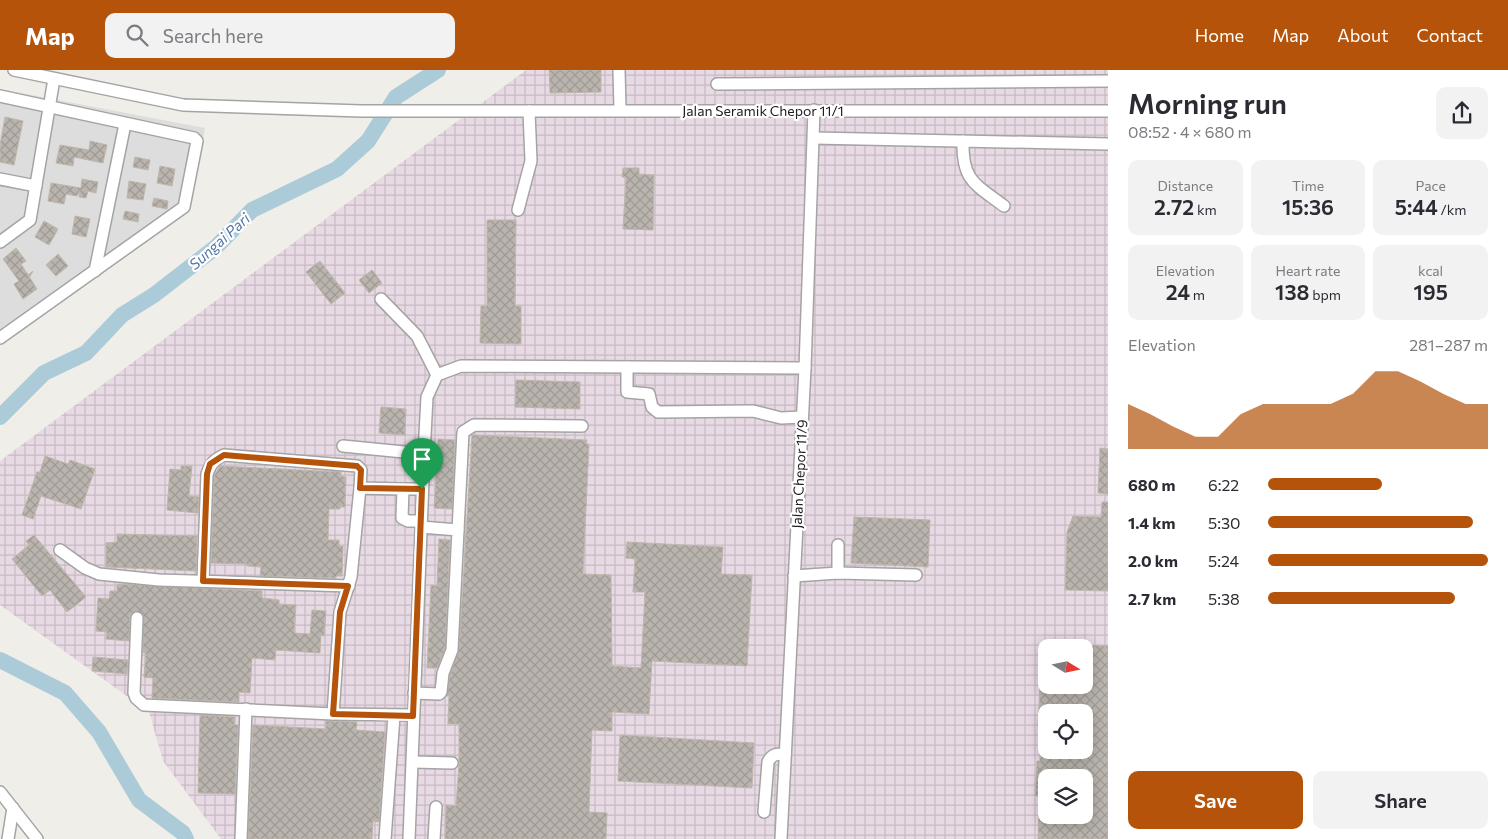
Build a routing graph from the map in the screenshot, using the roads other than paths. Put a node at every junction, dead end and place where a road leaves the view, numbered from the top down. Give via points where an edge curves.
1 (14, 70) edge
2 (619, 70) edge
3 (1022, 75) edge
4 (54, 79) junction
5 (1108, 81) edge
6 (716, 84) dead end
7 (0, 96) edge
8 (49, 106) junction
9 (620, 110) junction
10 (814, 110) junction
11 (529, 111) junction
12 (1108, 111) edge
13 (125, 124) junction
14 (814, 138) junction
15 (963, 142) junction
16 (1108, 144) edge
17 (0, 179) edge
18 (36, 186) junction
19 (1004, 206) dead end
20 (518, 210) dead end
21 (0, 242) edge
22 (94, 271) junction
23 (380, 299) dead end
24 (0, 338) edge
25 (626, 367) junction
26 (805, 368) junction
27 (437, 375) junction
28 (802, 418) junction
29 (582, 426) dead end
30 (343, 446) dead end
31 (424, 454) junction
32 (360, 488) junction
33 (403, 489) junction
34 (422, 489) junction
35 (421, 524) junction
36 (458, 530) junction
37 (838, 545) dead end
38 (60, 550) dead end
39 (838, 573) junction
40 (794, 576) junction
41 (916, 576) dead end
42 (203, 581) junction
43 (348, 586) junction
44 (137, 618) dead end
45 (414, 693) junction
46 (246, 709) junction
47 (333, 714) junction
48 (394, 716) junction
49 (413, 716) junction
50 (785, 754) junction
51 (412, 762) junction
52 (452, 763) dead end
53 (0, 792) edge
54 (436, 807) dead end
55 (13, 808) junction
56 (764, 812) dead end
57 (8, 839) edge
58 (37, 839) edge
59 (240, 839) edge
60 (385, 839) edge
61 (409, 839) edge
62 (434, 839) edge
63 (781, 839) edge

1 - 4 street, Jalan Seramik Chepor 11/1
2 - 9 street
3 - 5 street
3 - 6 street
4 - 8 street
4 - 11 street, Jalan Seramik Chepor 11/1 via 183,105 362,111
7 - 8 street
8 - 13 street
8 - 18 street
9 - 10 street, Jalan Seramik Chepor 11/1
9 - 11 street, Jalan Seramik Chepor 11/1
10 - 12 street, Jalan Seramik Chepor 11/1
10 - 14 street, Jalan Chepor 11/9
11 - 20 street via 531,162
13 - 22 street
13 - 22 street via 194,138 196,146 184,207
14 - 15 street
14 - 26 street, Jalan Chepor 11/9
15 - 16 street
15 - 19 street via 964,171 974,184
17 - 18 street
18 - 21 street via 30,220
22 - 24 street
23 - 27 street via 417,336
25 - 26 street
25 - 27 street via 461,366
25 - 28 street via 627,392 648,394 652,407 658,412 753,411 781,418
26 - 28 street, Jalan Chepor 11/9
27 - 31 street via 428,396
28 - 40 street, Jalan Chepor 11/9
29 - 36 street via 468,427 463,432
30 - 31 street
31 - 34 street
32 - 33 street
32 - 42 street via 361,470 357,466 224,455 216,459 210,464 207,474
32 - 43 street
33 - 34 street
33 - 35 street via 402,518
34 - 35 street
35 - 36 street
35 - 45 street
36 - 45 street via 452,650 443,673 441,692
37 - 39 street
38 - 42 street via 85,568 100,574
39 - 40 street
39 - 41 street
40 - 50 street, Jalan Chepor 11/9
42 - 43 street
43 - 47 street via 340,612
44 - 46 street via 134,693 140,703
45 - 49 street
46 - 47 street
46 - 59 street
47 - 48 street
48 - 49 street
48 - 60 street
49 - 51 street
50 - 56 street via 771,756 768,762
50 - 63 street, Jalan Chepor 11/9
51 - 52 street
51 - 61 street
53 - 55 street
54 - 62 street
55 - 57 street
55 - 58 street

